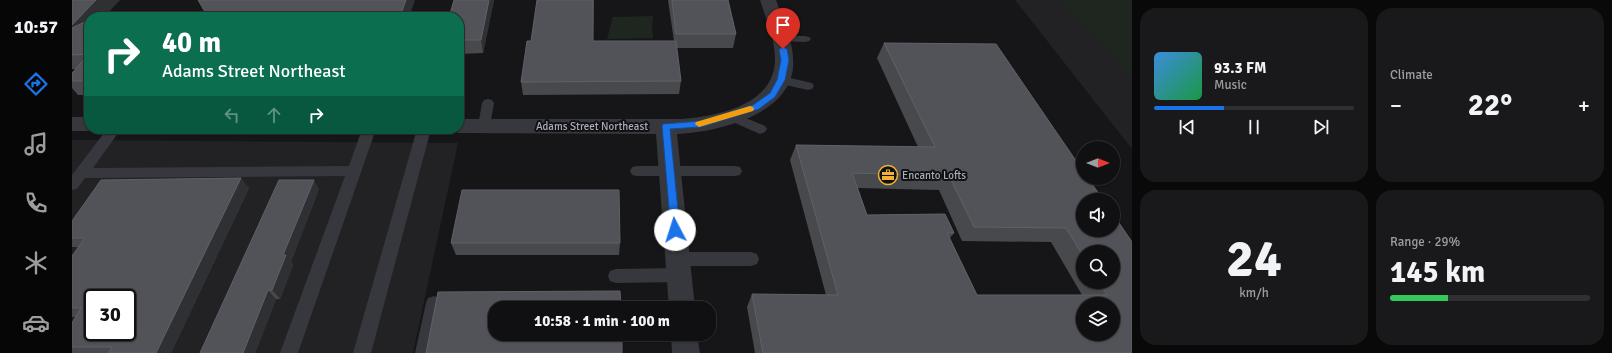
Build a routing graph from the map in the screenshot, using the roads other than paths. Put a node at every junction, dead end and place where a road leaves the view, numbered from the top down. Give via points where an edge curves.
1 (768, 0) edge
2 (780, 36) junction
3 (805, 39) dead end
4 (781, 80) junction
5 (808, 86) dead end
6 (488, 103) dead end
7 (731, 116) junction
8 (72, 124) edge
9 (84, 124) edge
10 (464, 126) edge
11 (484, 126) junction
12 (666, 126) junction
13 (760, 129) dead end
14 (110, 134) edge
15 (367, 134) edge
16 (423, 134) edge
17 (354, 171) junction
18 (637, 171) dead end
19 (670, 171) junction
20 (735, 171) dead end
21 (81, 173) junction
22 (72, 185) edge
23 (751, 259) dead end
24 (678, 267) junction
25 (616, 276) dead end
26 (681, 301) edge
27 (434, 303) edge
28 (685, 341) edge
29 (289, 353) edge
30 (362, 353) edge
31 (424, 353) edge
32 (686, 353) edge

1 - 2 street, Adams Street Northeast
2 - 3 lane
2 - 4 street, Adams Street Northeast via 785,60
4 - 5 lane
4 - 7 street, Adams Street Northeast via 772,95 756,107
6 - 11 lane
7 - 12 street, Adams Street Northeast via 701,124
7 - 13 lane
8 - 9 street
10 - 11 street, Adams Street Northeast
11 - 12 street, Adams Street Northeast
12 - 19 street
14 - 21 lane
15 - 17 lane
16 - 30 lane
17 - 21 lane
17 - 29 lane
18 - 19 lane
19 - 20 lane
19 - 24 street
21 - 22 lane
23 - 24 lane
24 - 25 lane
24 - 26 street
27 - 31 lane
28 - 32 street

